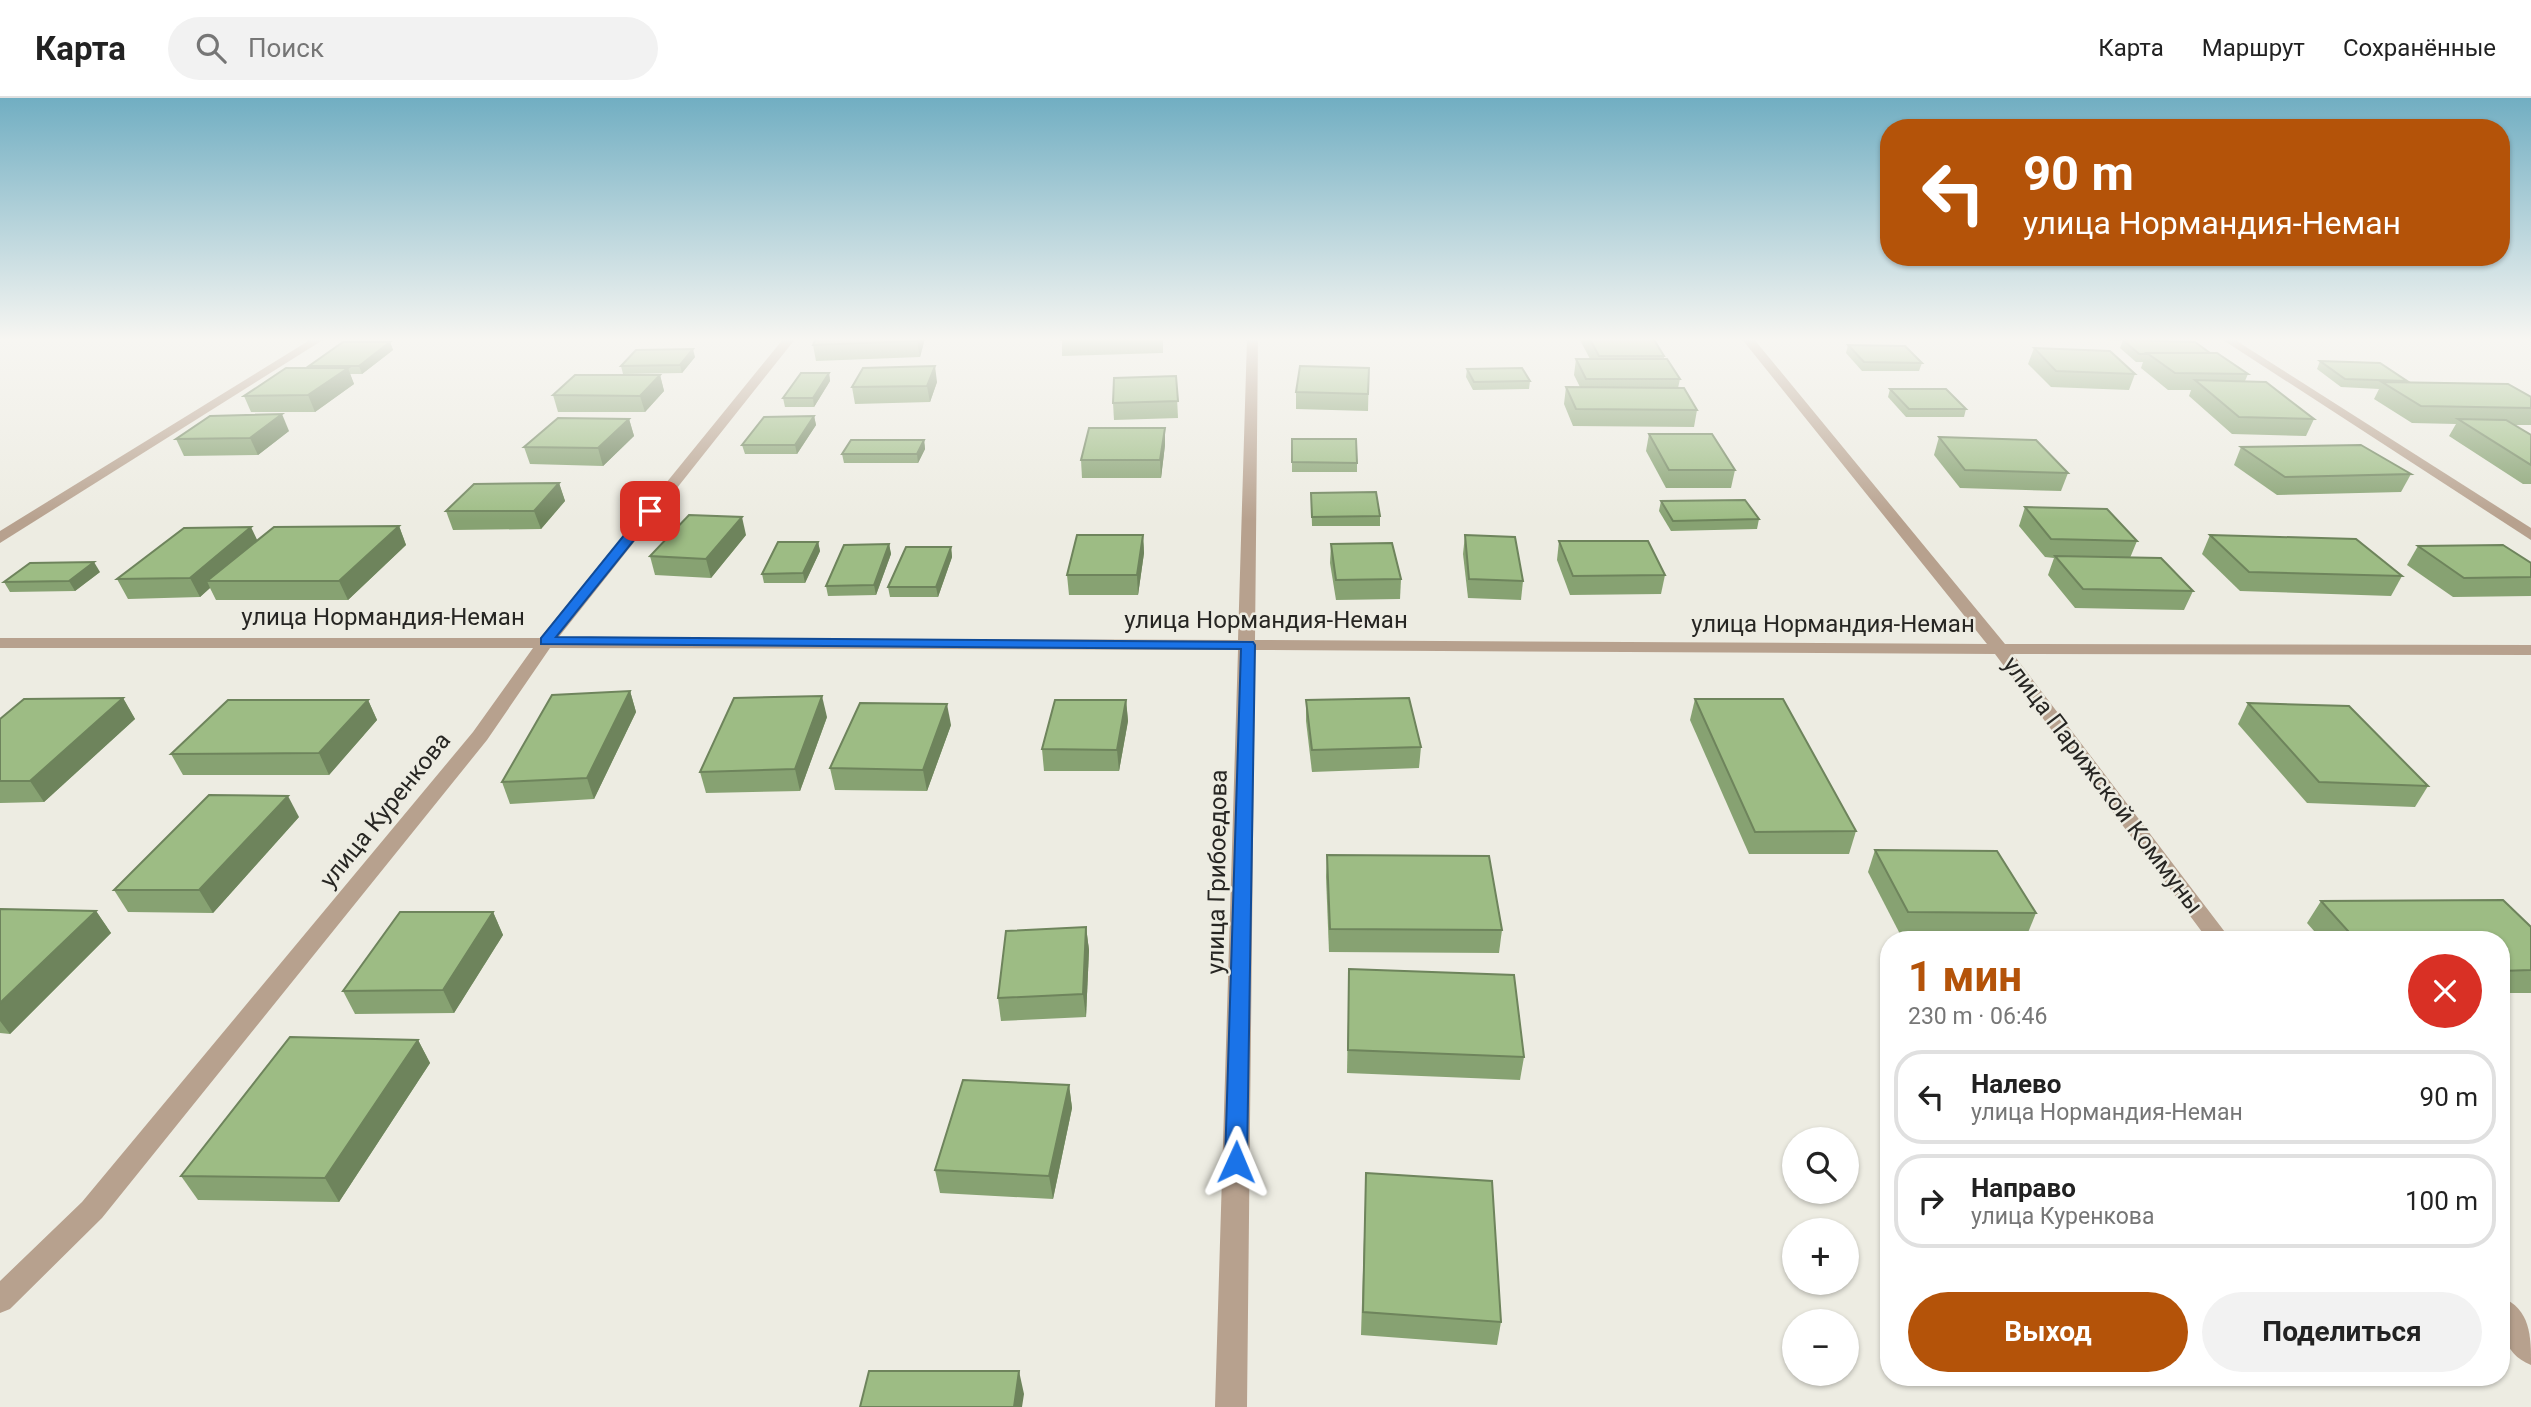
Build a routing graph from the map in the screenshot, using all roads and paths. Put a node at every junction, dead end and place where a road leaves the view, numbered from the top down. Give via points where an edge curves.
1 (222, 399) edge
2 (741, 399) edge
3 (1252, 399) edge
4 (1797, 399) edge
5 (2320, 399) edge
6 (2531, 535) edge
7 (0, 538) edge
8 (546, 641) junction
9 (0, 643) edge
10 (1248, 645) junction
11 (2001, 650) junction
12 (2531, 650) edge
13 (2213, 931) edge
14 (0, 1300) edge
15 (2510, 1323) edge
16 (2531, 1351) edge
17 (1231, 1407) edge

1 - 7 street
2 - 8 street, улица Куренкова
3 - 10 street, улица Грибоедова
4 - 11 street, улица Парижской Коммуны
5 - 6 street
8 - 9 street, улица Нормандия-Неман
8 - 10 street, улица Нормандия-Неман
8 - 14 street, улица Куренкова via 480,736 92,1210
10 - 11 street, улица Нормандия-Неман
10 - 17 street, улица Грибоедова
11 - 12 street, улица Нормандия-Неман
11 - 13 street, улица Парижской Коммуны
15 - 16 street

